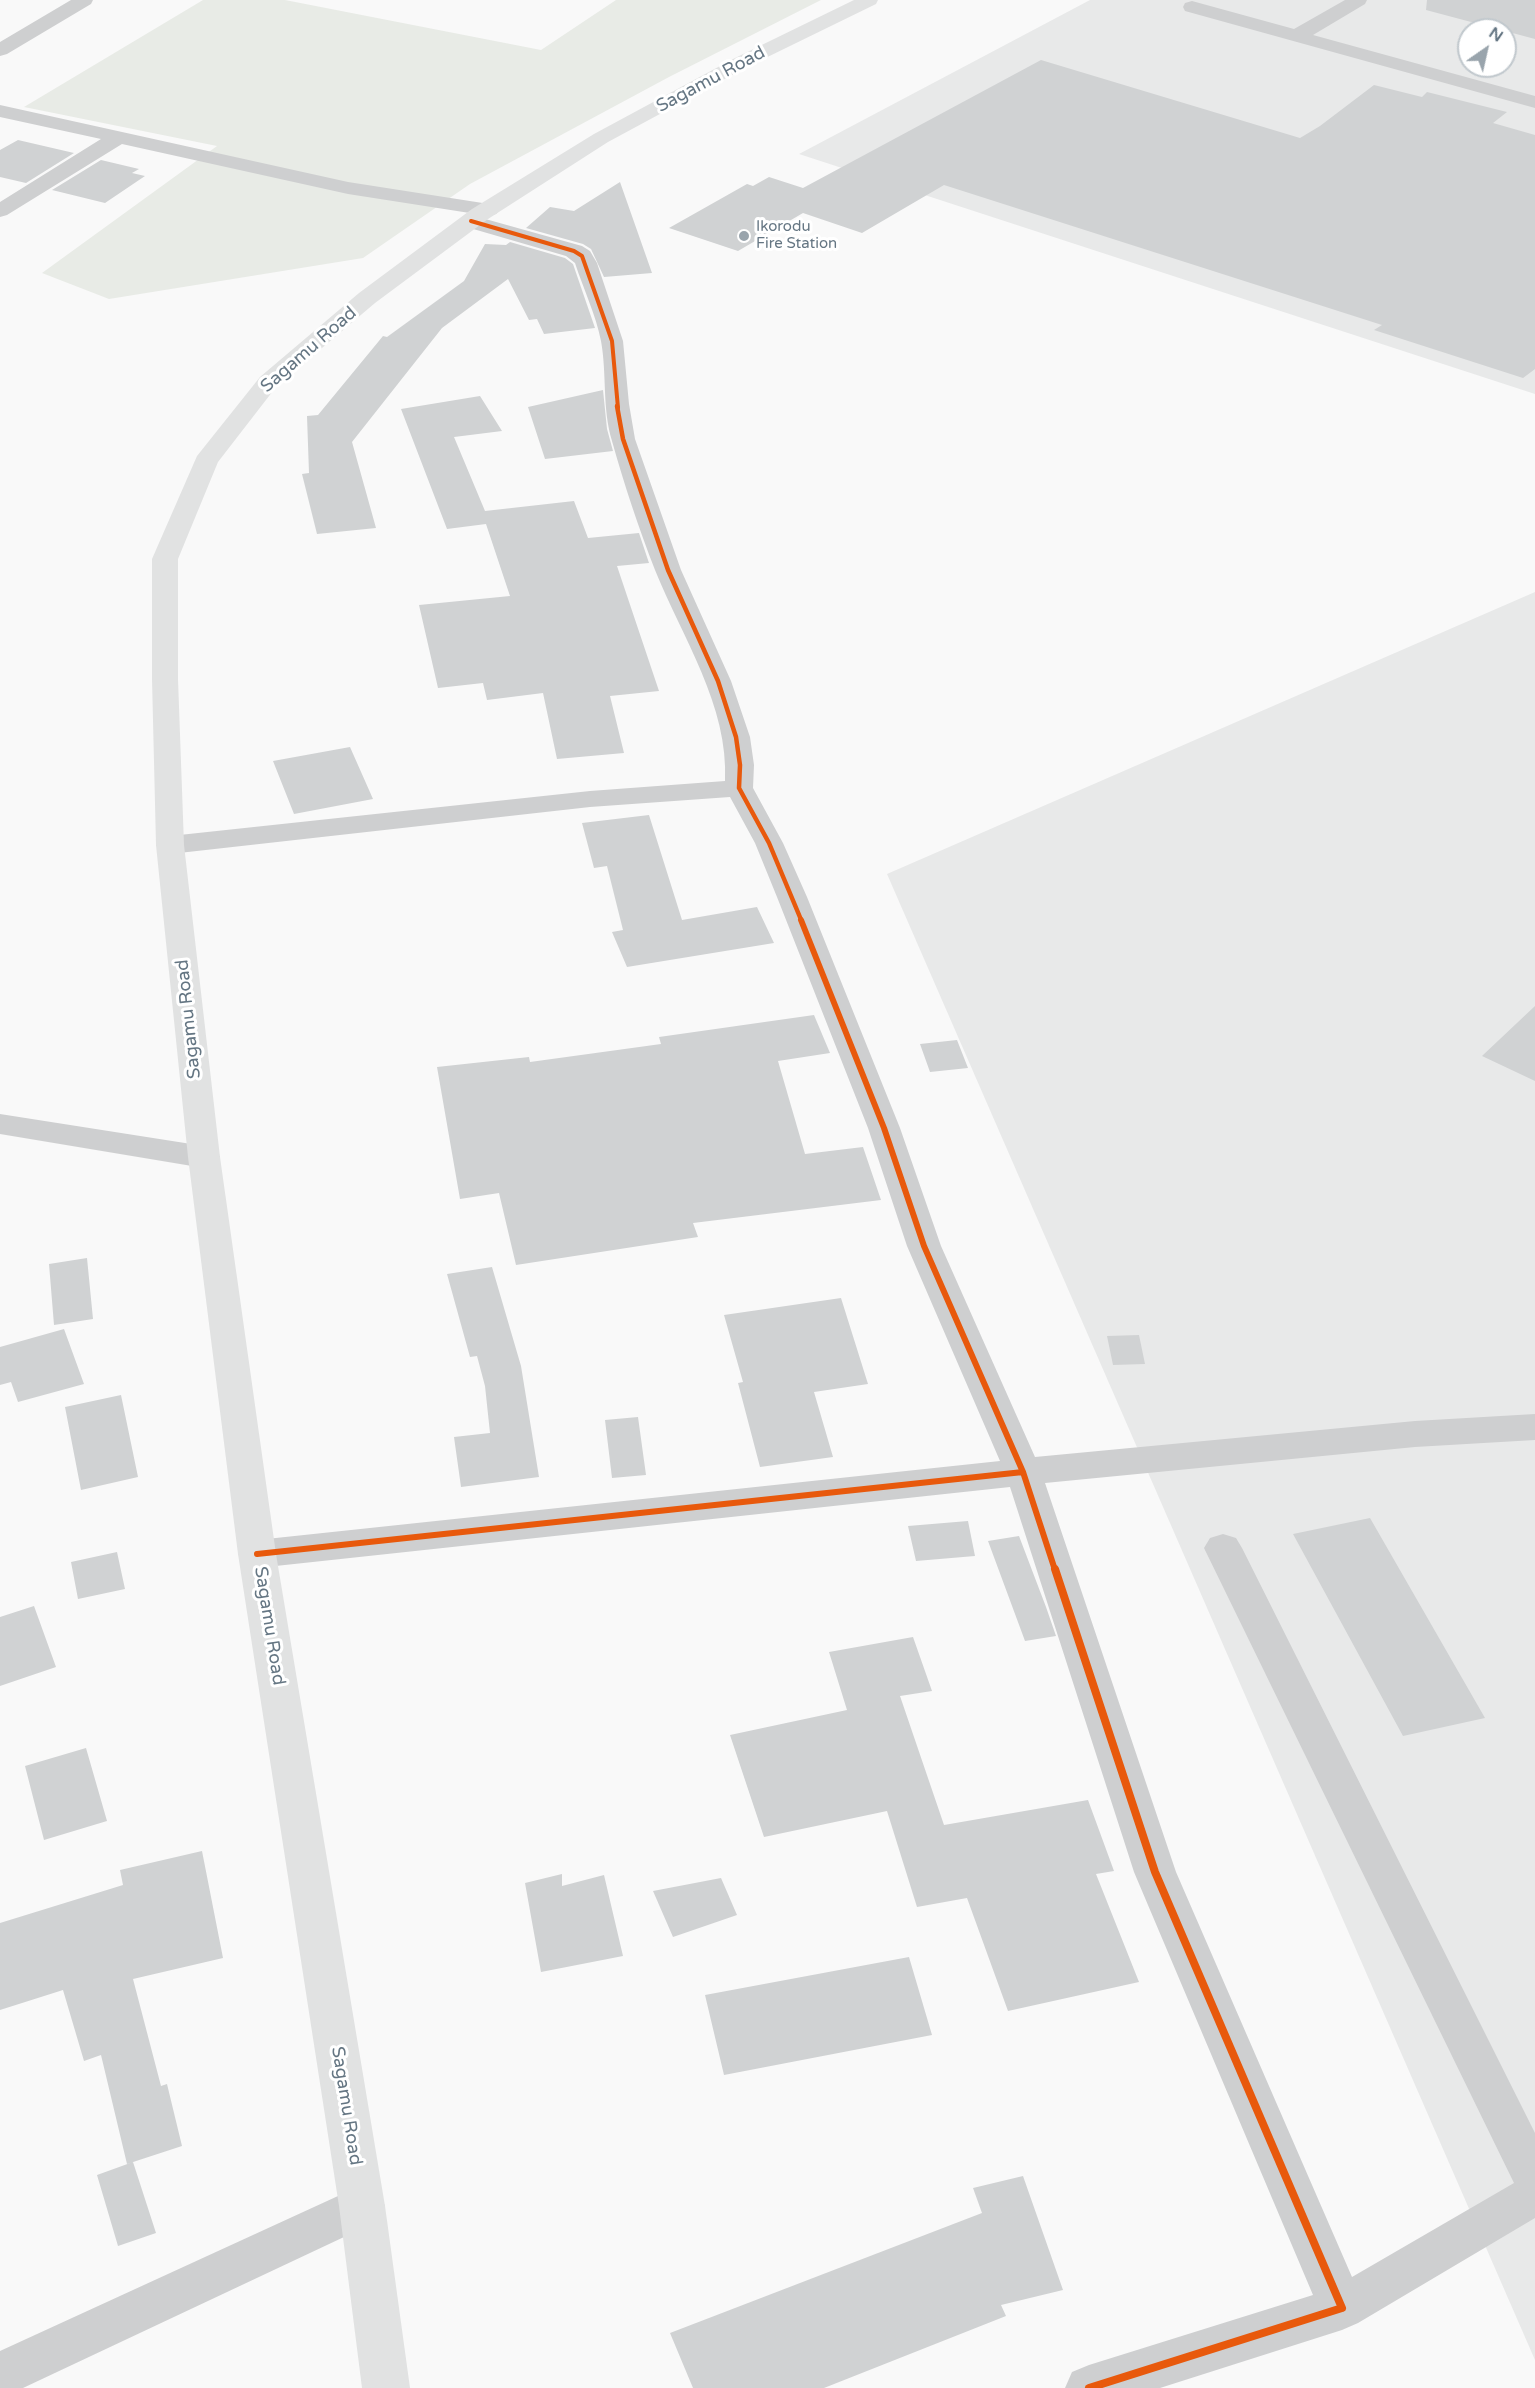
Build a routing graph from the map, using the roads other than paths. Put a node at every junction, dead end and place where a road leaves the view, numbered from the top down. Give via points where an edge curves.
1 (84, 0) edge
2 (869, 0) edge
3 (1358, 0) edge
4 (1192, 7) dead end
5 (1295, 37) junction
6 (0, 50) edge
7 (1535, 102) edge
8 (0, 111) edge
9 (119, 137) junction
10 (0, 211) edge
11 (480, 215) junction
12 (739, 788) junction
13 (170, 844) junction
14 (0, 1124) edge
15 (204, 1157) junction
16 (1535, 1427) edge
17 (1023, 1472) junction
18 (1223, 1548) dead end
19 (257, 1554) junction
20 (1535, 2179) edge
21 (1535, 2194) edge
22 (362, 2206) junction
23 (1342, 2308) junction
24 (0, 2375) edge
25 (386, 2388) edge
26 (1089, 2388) edge

1 - 6 street
2 - 11 highway, Sagamu Road via 740,63 601,138
3 - 5 street
4 - 5 street
5 - 7 street
8 - 9 street
9 - 10 street
9 - 11 street
11 - 12 street via 582,256 612,341 622,440 668,570 718,681 736,737
11 - 13 highway, Sagamu Road via 367,298 268,382 206,460 165,559
12 - 13 street via 579,800
12 - 17 street via 792,897 884,1128 924,1246
13 - 15 highway, Sagamu Road
14 - 15 street
15 - 19 highway, Sagamu Road
16 - 17 street via 1415,1434
17 - 19 street
17 - 23 street via 1155,1872
18 - 20 street
19 - 22 highway, Sagamu Road
21 - 23 street
22 - 24 street
22 - 25 highway, Sagamu Road
23 - 26 street

